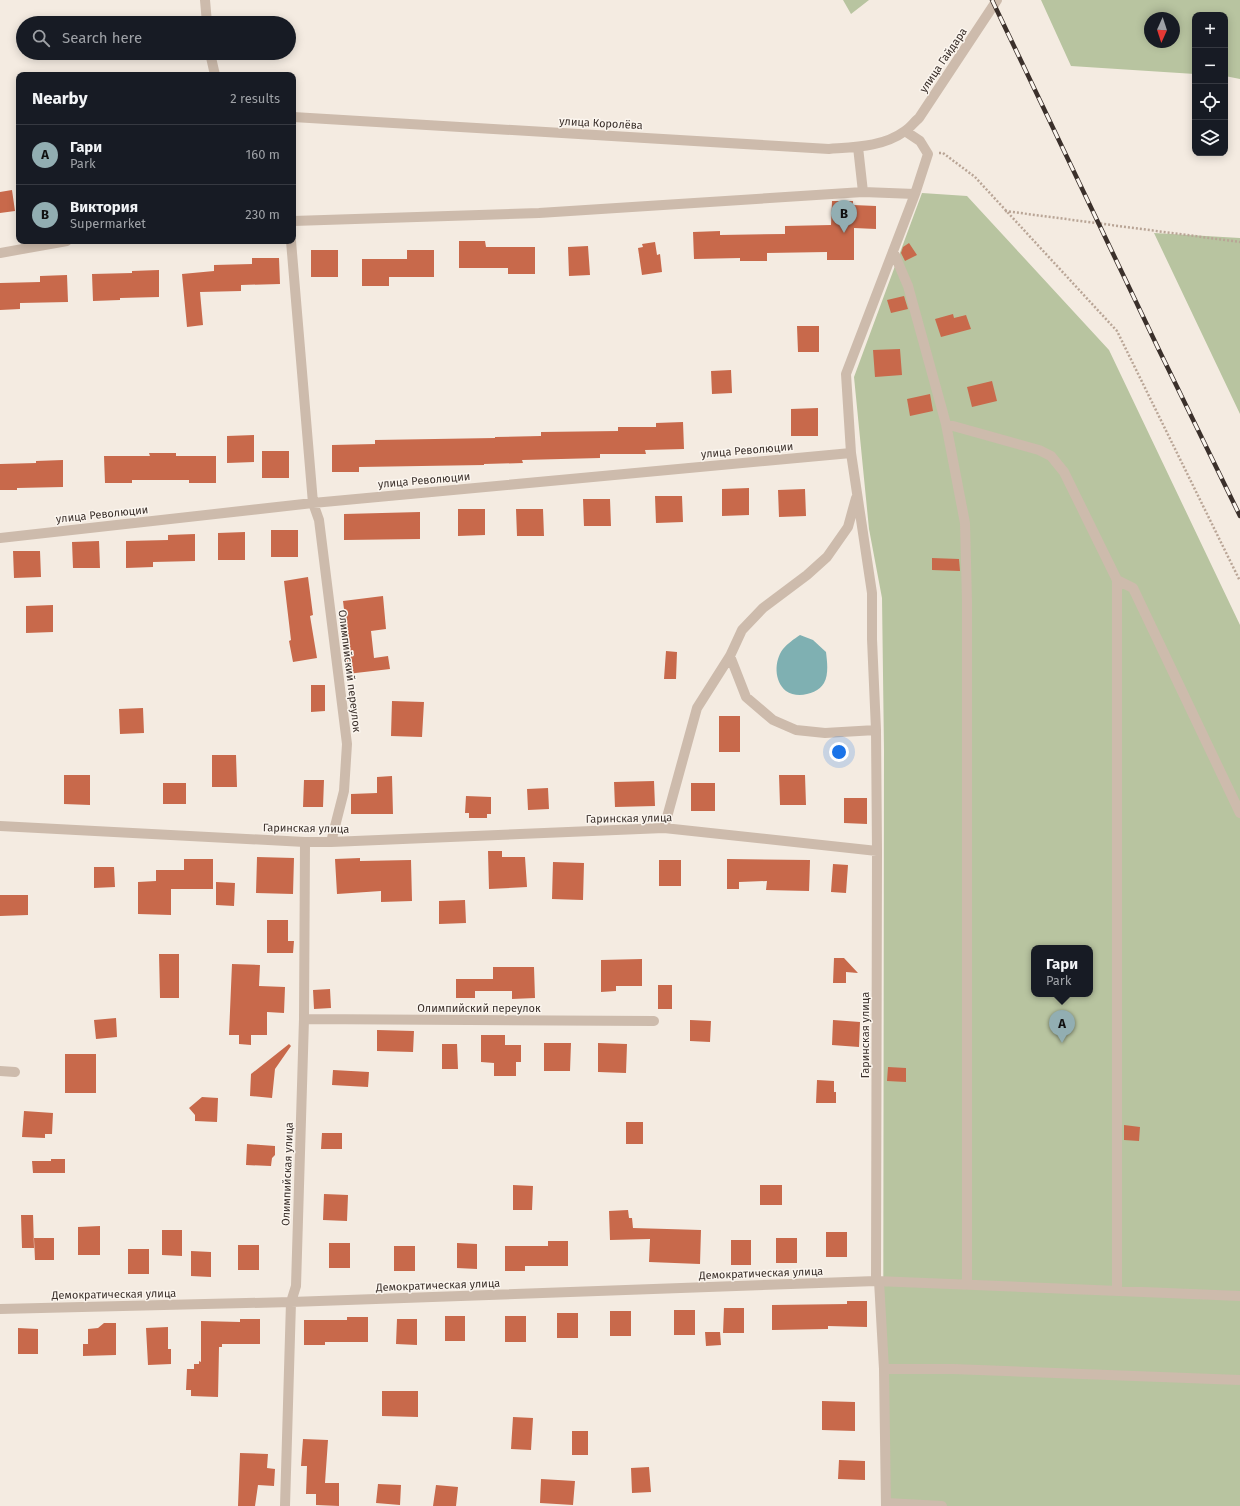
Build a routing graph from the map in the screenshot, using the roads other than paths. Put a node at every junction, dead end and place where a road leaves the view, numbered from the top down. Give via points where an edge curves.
1 (205, 0) edge
2 (997, 0) edge
3 (206, 16) edge
4 (212, 60) edge
5 (214, 72) edge
6 (296, 117) edge
7 (905, 131) junction
8 (858, 147) junction
9 (863, 192) junction
10 (915, 194) junction
11 (296, 221) edge
12 (50, 244) edge
13 (291, 244) edge
14 (893, 251) junction
15 (0, 253) edge
16 (946, 424) junction
17 (851, 453) junction
18 (857, 494) junction
19 (313, 503) junction
20 (0, 538) edge
21 (1117, 580) junction
22 (730, 656) junction
23 (876, 730) junction
24 (1240, 813) edge
25 (0, 826) edge
26 (664, 828) junction
27 (305, 842) junction
28 (331, 842) junction
29 (877, 851) junction
30 (304, 1019) junction
31 (654, 1021) dead end
32 (0, 1071) edge
33 (15, 1072) dead end
34 (878, 1281) junction
35 (967, 1284) junction
36 (1117, 1291) junction
37 (1240, 1296) edge
38 (291, 1302) junction
39 (0, 1308) edge
40 (884, 1369) junction
41 (1240, 1380) edge
42 (886, 1505) edge
43 (285, 1506) edge
44 (942, 1506) edge

1 - 3 street
2 - 7 street, улица Гайдара via 919,118
4 - 5 street
6 - 8 street, улица Королёва via 829,149
7 - 8 street, улица Королёва via 879,144
7 - 10 street via 920,141 928,154
8 - 9 street
9 - 10 street
9 - 11 street via 539,213
10 - 14 street
12 - 15 street
13 - 19 street, Олимпийский переулок
14 - 16 street via 908,286
14 - 17 street via 846,374
16 - 21 street via 1039,450 1051,456 1064,472
16 - 35 street via 965,523
17 - 18 street
17 - 19 street, улица Революции
18 - 22 street via 848,527 827,557 807,576 763,608 742,630
18 - 23 street via 872,594
19 - 20 street, улица Революции
19 - 28 street, Олимпийский переулок via 320,520 347,744 344,791
21 - 24 street via 1133,588
21 - 36 street
22 - 23 street via 746,697 773,720 796,730 810,732
22 - 26 street via 697,708
23 - 29 street
25 - 27 street, Гаринская улица
26 - 28 street, Гаринская улица
26 - 29 street, Гаринская улица
27 - 28 street, Гаринская улица
27 - 30 street, Олимпийская улица
29 - 34 street, Гаринская улица
30 - 31 street, Олимпийский переулок
30 - 38 street, Олимпийская улица via 296,1286
32 - 33 street
34 - 35 street, Демократическая улица
34 - 38 street, Демократическая улица
34 - 40 street, Гаринская улица
35 - 36 street, Демократическая улица
36 - 37 street, Демократическая улица
38 - 39 street, Демократическая улица
38 - 43 street, Олимпийская улица
40 - 41 street via 953,1369
40 - 42 street, Гаринская улица
42 - 44 street

